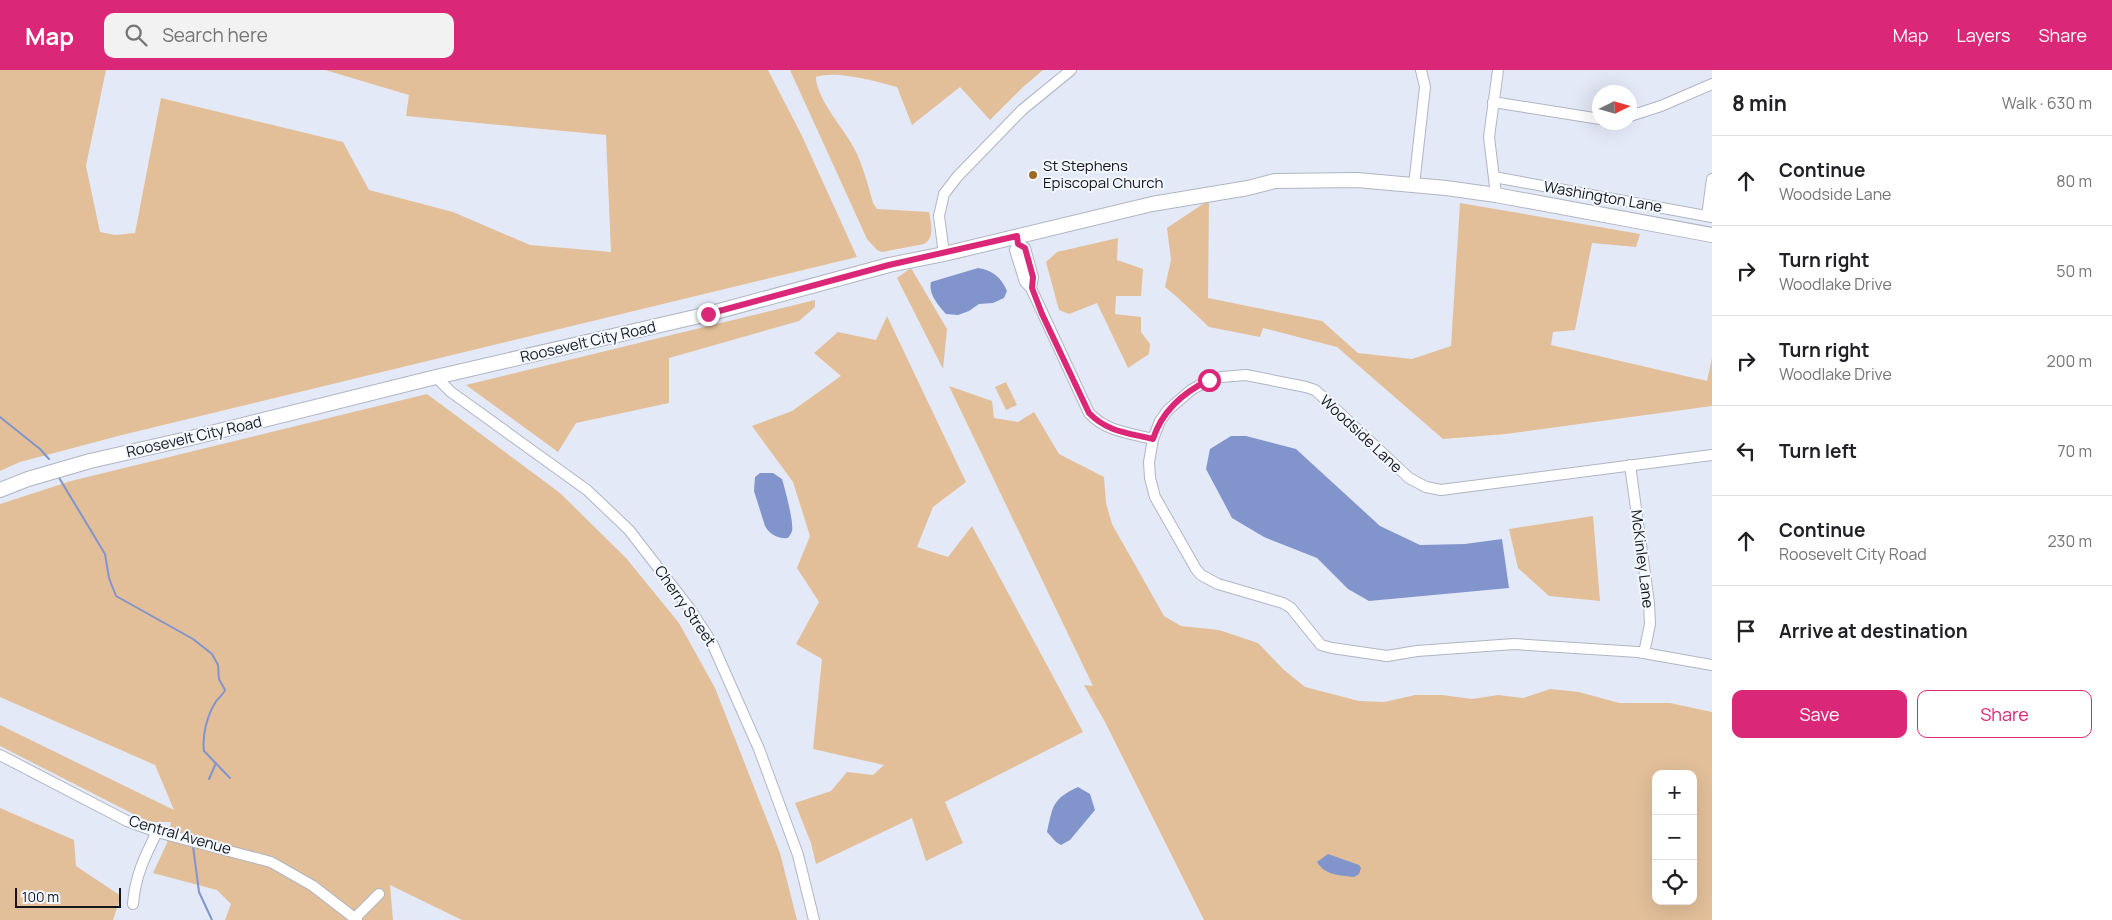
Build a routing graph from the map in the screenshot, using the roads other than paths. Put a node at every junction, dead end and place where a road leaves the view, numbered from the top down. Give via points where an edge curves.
1 (1070, 70) edge
2 (1421, 70) edge
3 (1498, 70) edge
4 (1712, 84) edge
5 (1493, 102) junction
6 (1637, 114) edge
7 (1592, 118) edge
8 (1494, 178) junction
9 (1712, 179) edge
10 (1414, 185) junction
11 (1496, 196) junction
12 (1709, 216) edge
13 (1712, 235) edge
14 (1017, 240) junction
15 (944, 254) junction
16 (436, 377) junction
17 (1153, 439) junction
18 (1712, 455) edge
19 (1630, 465) junction
20 (0, 490) edge
21 (1644, 653) junction
22 (1712, 664) edge
23 (0, 756) edge
24 (158, 832) junction
25 (379, 894) dead end
26 (133, 904) dead end
27 (356, 919) edge
28 (814, 920) edge

1 - 15 street via 1022,110 944,194 939,216
2 - 10 street via 1425,87
3 - 5 street
4 - 6 street
5 - 7 street
5 - 8 street via 1489,137
8 - 11 street
8 - 12 street, Washington Lane
9 - 12 street
10 - 11 main road, Roosevelt City Road
10 - 14 main road, Roosevelt City Road via 1341,180 1274,182 1152,204
11 - 13 main road, Roosevelt City Road
14 - 15 main road, Roosevelt City Road
14 - 17 street via 1015,250 1025,282 1032,288 1089,413 1109,428
15 - 16 main road, Roosevelt City Road via 889,265 684,320
16 - 20 main road, Roosevelt City Road via 90,461
16 - 28 street, Cherry Street via 450,392 587,490 629,530 690,609 727,674 766,768 798,855
17 - 19 street, Woodside Lane via 1168,410 1191,390 1209,380 1246,376 1314,390 1409,478 1426,487 1453,490
17 - 21 street, Woodside Lane via 1149,462 1155,497 1201,575 1218,584 1284,603 1321,645 1387,656 1514,644
18 - 19 street, Woodside Lane
19 - 21 street, McKinley Lane via 1649,603 1650,624
21 - 22 street, Woodside Lane
23 - 24 street, Central Avenue via 127,821
24 - 26 street via 140,866
24 - 27 street, Central Avenue via 271,862 313,886
25 - 27 street

